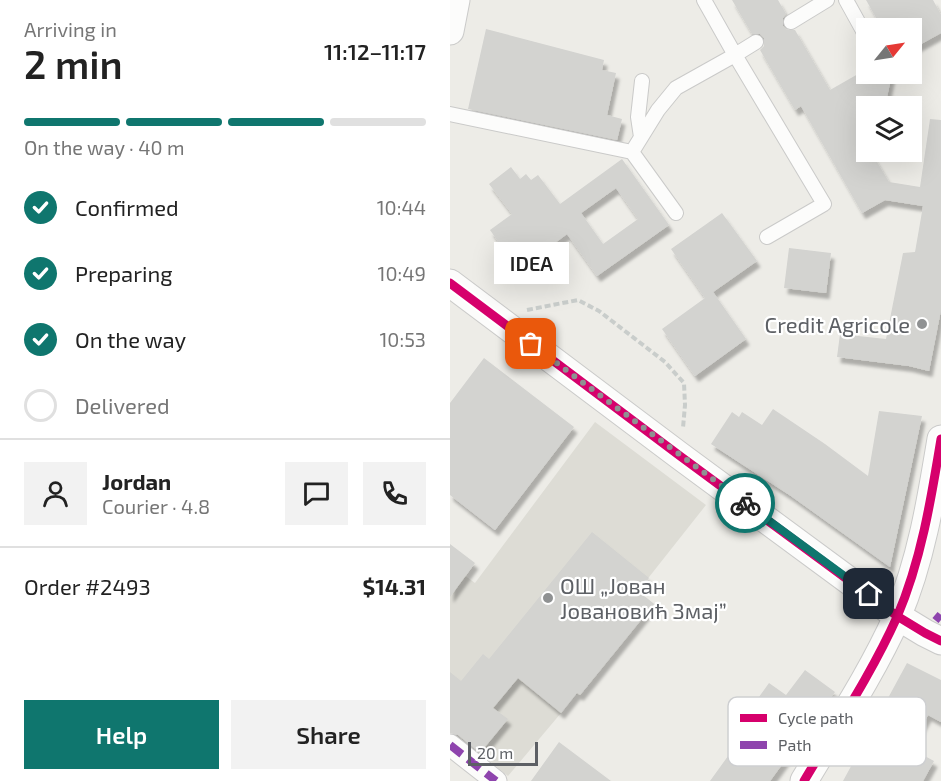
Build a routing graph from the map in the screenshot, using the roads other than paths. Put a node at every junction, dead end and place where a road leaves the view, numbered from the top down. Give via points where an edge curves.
1 (456, 0) edge
2 (704, 0) edge
3 (846, 0) edge
4 (817, 2) edge
5 (856, 18) edge
6 (791, 22) dead end
7 (450, 31) edge
8 (756, 42) dead end
9 (735, 55) junction
10 (642, 81) dead end
11 (450, 114) edge
12 (641, 137) junction
13 (632, 152) junction
14 (676, 213) dead end
15 (767, 237) dead end
16 (450, 283) edge
17 (941, 440) edge
18 (897, 616) junction
19 (941, 641) edge
20 (855, 697) edge
21 (450, 745) edge
22 (813, 766) edge
23 (496, 781) edge
24 (804, 781) edge

1 - 7 street
2 - 9 lane
3 - 5 lane
4 - 6 lane
8 - 9 lane
9 - 12 lane via 676,88
9 - 15 lane via 824,204
10 - 12 lane via 638,117
11 - 13 lane
12 - 13 lane
13 - 14 lane
16 - 18 street
17 - 18 street via 927,520
18 - 19 street
18 - 20 street
21 - 23 street
22 - 24 street

